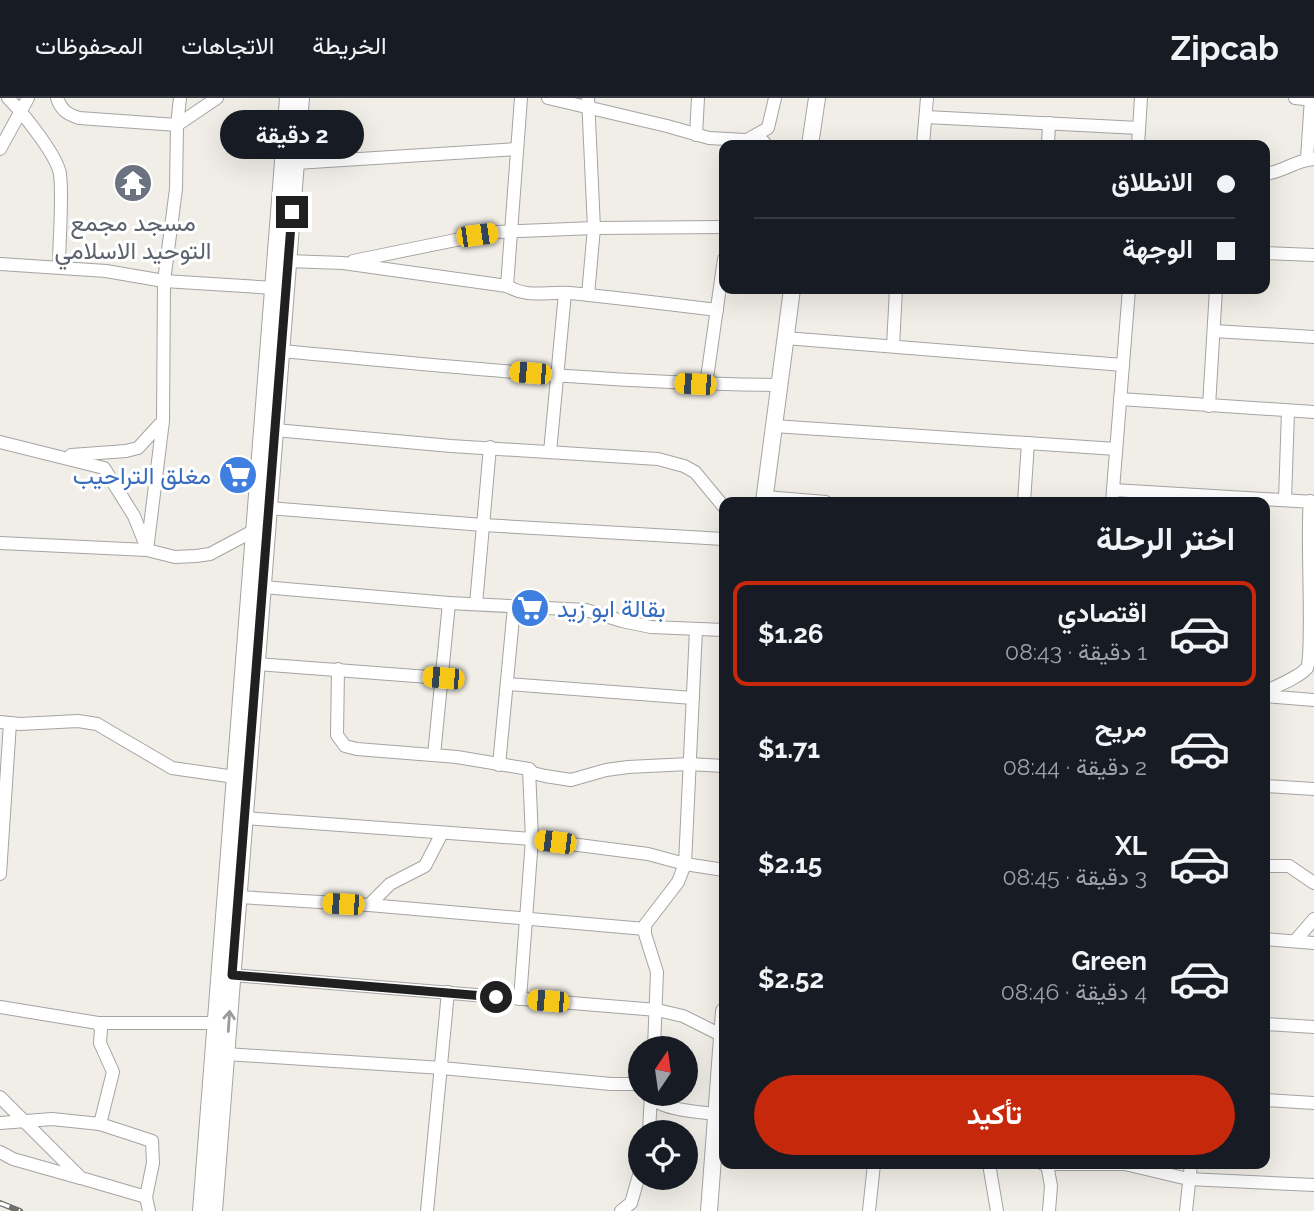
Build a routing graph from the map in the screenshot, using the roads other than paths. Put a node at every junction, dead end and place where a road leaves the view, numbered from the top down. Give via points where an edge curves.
1 (8, 98) edge
2 (28, 98) edge
3 (57, 98) edge
4 (180, 98) edge
5 (217, 98) edge
6 (288, 98) edge
7 (301, 98) edge
8 (521, 98) edge
9 (548, 98) edge
10 (698, 98) edge
11 (775, 98) edge
12 (817, 98) edge
13 (928, 98) edge
14 (1141, 98) edge
15 (1295, 98) edge
16 (1312, 99) edge
17 (588, 103) edge
18 (22, 112) junction
19 (926, 117) junction
20 (1049, 123) junction
21 (177, 125) junction
22 (1139, 128) junction
23 (696, 135) junction
24 (747, 140) joint
25 (811, 140) edge
26 (924, 140) edge
27 (1048, 140) edge
28 (1138, 140) edge
29 (0, 149) edge
30 (517, 149) junction
31 (1311, 159) edge
32 (296, 163) junction
33 (1270, 173) edge
34 (719, 227) edge
35 (594, 228) junction
36 (512, 232) junction
37 (1270, 253) edge
38 (1314, 255) edge
39 (287, 261) junction
40 (343, 263) junction
41 (0, 264) edge
42 (58, 267) junction
43 (164, 281) junction
44 (507, 286) junction
45 (274, 288) junction
46 (565, 293) junction
47 (719, 294) edge
48 (791, 294) edge
49 (896, 294) edge
50 (1129, 294) edge
51 (1216, 294) edge
52 (588, 295) junction
53 (717, 310) junction
54 (1214, 331) junction
55 (1314, 337) edge
56 (785, 338) junction
57 (893, 346) junction
58 (281, 351) junction
59 (1123, 365) junction
60 (558, 376) junction
61 (706, 385) junction
62 (779, 385) junction
63 (1120, 399) junction
64 (1209, 406) junction
65 (1288, 411) junction
66 (1314, 412) edge
67 (163, 421) junction
68 (774, 426) junction
69 (275, 429) junction
70 (0, 442) edge
71 (1028, 443) junction
72 (490, 447) junction
73 (0, 448) edge
74 (1116, 449) junction
75 (550, 452) junction
76 (57, 455) junction
77 (1113, 496) edge
78 (764, 497) edge
79 (1024, 497) edge
80 (1156, 497) edge
81 (1270, 500) edge
82 (1285, 500) junction
83 (719, 501) edge
84 (1312, 502) edge
85 (268, 508) junction
86 (483, 526) junction
87 (255, 530) junction
88 (719, 539) edge
89 (0, 543) edge
90 (1312, 548) edge
91 (147, 550) junction
92 (263, 587) junction
93 (449, 603) junction
94 (476, 604) junction
95 (514, 607) junction
96 (719, 629) edge
97 (695, 630) junction
98 (257, 664) junction
99 (338, 669) junction
100 (443, 678) junction
101 (507, 684) junction
102 (1270, 691) edge
103 (1270, 695) edge
104 (693, 698) junction
105 (1314, 700) edge
106 (5, 723) edge
107 (434, 755) junction
108 (689, 764) junction
109 (499, 765) junction
110 (719, 766) edge
111 (529, 769) junction
112 (235, 777) junction
113 (1270, 786) edge
114 (1314, 789) edge
115 (245, 818) junction
116 (442, 833) junction
117 (532, 839) junction
118 (685, 864) junction
119 (1270, 866) edge
120 (719, 869) edge
121 (0, 874) edge
122 (1314, 883) edge
123 (239, 897) junction
124 (369, 905) junction
125 (526, 919) junction
126 (1314, 919) edge
127 (645, 929) junction
128 (1270, 939) edge
129 (1295, 941) junction
130 (1314, 943) edge
131 (232, 975) junction
132 (448, 992) junction
133 (520, 999) junction
134 (0, 1007) edge
135 (657, 1010) junction
136 (97, 1023) junction
137 (215, 1023) junction
138 (1270, 1024) edge
139 (1314, 1027) edge
140 (719, 1034) edge
141 (655, 1036) edge
142 (226, 1054) junction
143 (442, 1068) junction
144 (628, 1084) edge
145 (719, 1092) edge
146 (0, 1097) edge
147 (1270, 1100) edge
148 (1314, 1103) edge
149 (674, 1106) edge
150 (716, 1114) junction
151 (22, 1120) junction
152 (0, 1123) edge
153 (100, 1124) junction
154 (719, 1141) edge
155 (0, 1152) edge
156 (873, 1169) edge
157 (990, 1169) edge
158 (1047, 1169) edge
159 (1146, 1169) edge
160 (1190, 1169) edge
161 (81, 1178) junction
162 (1188, 1179) junction
163 (1314, 1185) edge
164 (635, 1190) edge
165 (146, 1197) junction
166 (149, 1211) edge
167 (201, 1211) edge
168 (214, 1211) edge
169 (427, 1211) edge
170 (621, 1211) edge
171 (709, 1211) edge
172 (869, 1211) edge
173 (997, 1211) edge
174 (1049, 1211) edge
175 (1186, 1211) edge

1 - 18 street
2 - 18 street
3 - 21 street via 67,114 79,118
4 - 21 street
5 - 21 street
6 - 45 street
7 - 32 street
8 - 30 street
9 - 17 street
10 - 23 street
11 - 24 street via 768,128
12 - 25 street
13 - 19 street
14 - 22 street
15 - 16 street
16 - 31 street
17 - 23 street
17 - 35 street
18 - 29 street
18 - 42 street via 60,173
19 - 20 street
19 - 26 street
20 - 22 street
20 - 27 street
21 - 43 street via 176,190
22 - 28 street
23 - 24 street
30 - 32 street
30 - 36 street
31 - 33 street
32 - 39 street
34 - 35 street
35 - 36 street
35 - 52 street
36 - 40 street
36 - 44 street
37 - 38 street
39 - 40 street
39 - 58 street
40 - 44 street
41 - 42 street
42 - 43 street
43 - 45 street
43 - 67 street
44 - 46 street via 524,294
45 - 87 street
46 - 52 street
46 - 60 street
47 - 53 street
48 - 56 street
49 - 57 street
50 - 59 street
51 - 54 street
52 - 53 street
53 - 61 street
54 - 55 street
54 - 64 street
56 - 57 street
56 - 62 street
57 - 59 street
58 - 60 street
58 - 69 street
59 - 63 street
60 - 61 street
60 - 75 street
61 - 62 street
62 - 68 street
63 - 64 street
63 - 74 street
64 - 65 street
65 - 66 street
65 - 82 street
67 - 76 street via 138,448
67 - 91 street
68 - 71 street
68 - 78 street
69 - 72 street
69 - 85 street
70 - 76 street
71 - 74 street
71 - 79 street
72 - 75 street
72 - 86 street
73 - 76 street
74 - 77 street
75 - 83 street via 672,462 695,472
76 - 91 street via 104,468 134,516
77 - 80 street
81 - 82 street
82 - 84 street
84 - 90 street via 1308,519
85 - 86 street
85 - 92 street
86 - 88 street
86 - 94 street
87 - 91 street via 210,554 176,557
87 - 112 street
89 - 91 street
90 - 102 street via 1310,663
92 - 93 street
92 - 98 street
93 - 94 street
93 - 100 street
94 - 95 street
95 - 97 street via 586,610 634,624
95 - 101 street
96 - 97 street
97 - 104 street
98 - 99 street
98 - 115 street
99 - 100 street
99 - 107 street via 337,735 345,746
100 - 107 street
101 - 104 street
101 - 109 street
103 - 105 street
104 - 108 street
106 - 112 street via 97,724 172,768
106 - 121 street
107 - 109 street
108 - 110 street
108 - 111 street via 606,770 571,780
108 - 118 street
109 - 111 street
111 - 117 street
112 - 137 street
113 - 114 street
115 - 116 street
115 - 123 street
116 - 117 street
116 - 124 street via 425,866 390,884
117 - 118 street via 648,854
117 - 125 street
118 - 120 street
118 - 127 street
119 - 122 street via 1289,866
123 - 124 street
123 - 131 street
124 - 125 street
125 - 127 street
125 - 133 street
126 - 129 street
127 - 135 street via 657,972
128 - 129 street
129 - 130 street
131 - 132 street
142 -> 131 street
132 - 133 street
132 - 143 street
133 - 135 street
134 - 136 street
135 - 140 street via 683,1016
135 - 141 street
136 - 137 street
136 - 153 street via 113,1072
137 - 167 street
138 - 139 street
142 - 143 street
142 - 168 street
143 - 144 street
143 - 169 street
145 - 150 street
146 - 151 street
147 - 148 street
149 - 150 street
150 - 154 street
151 - 152 street
151 - 153 street
151 - 161 street
153 - 165 street via 152,1141
154 - 171 street
155 - 161 street
156 - 172 street
157 - 173 street
158 - 174 street
159 - 162 street
160 - 162 street
161 - 165 street
162 - 163 street
162 - 175 street
164 - 170 street via 631,1203
165 - 166 street

